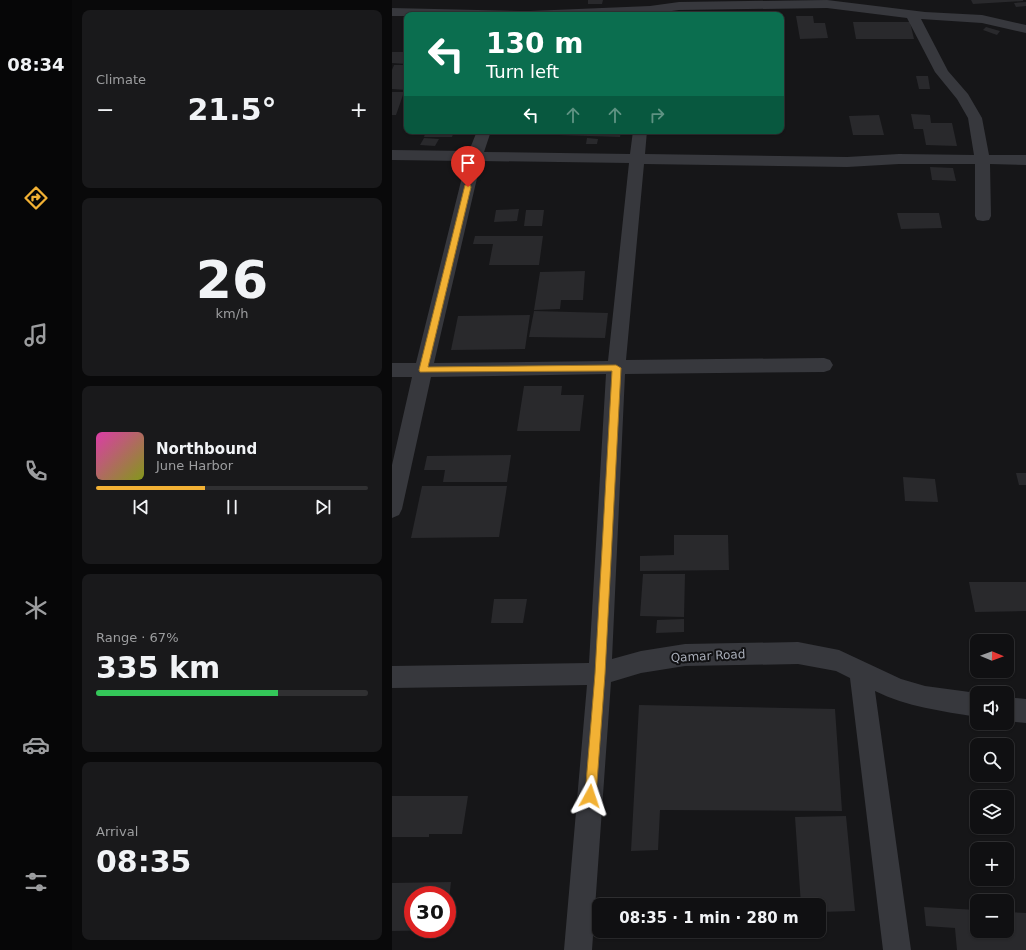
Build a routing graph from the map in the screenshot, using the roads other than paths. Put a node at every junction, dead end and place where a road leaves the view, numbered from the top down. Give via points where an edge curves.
1 (532, 0) edge
2 (827, 2) edge
3 (653, 8) edge
4 (392, 12) edge
5 (404, 12) edge
6 (527, 12) edge
7 (583, 12) edge
8 (912, 14) junction
9 (1026, 29) edge
10 (483, 134) edge
11 (640, 134) edge
12 (392, 155) edge
13 (475, 156) junction
14 (638, 158) junction
15 (982, 159) junction
16 (1026, 160) edge
17 (983, 216) dead end
18 (824, 365) dead end
19 (616, 368) junction
20 (392, 370) edge
21 (423, 370) junction
22 (392, 508) edge
23 (861, 672) junction
24 (600, 674) junction
25 (392, 677) edge
26 (970, 704) edge
27 (1014, 710) edge
28 (1026, 711) edge
29 (578, 950) edge
30 (897, 950) edge

1 - 6 street
2 - 3 street
2 - 8 street
3 - 7 street
4 - 5 street
8 - 9 street via 982,19
8 - 15 street via 942,72 975,118
10 - 13 street
11 - 14 street
12 - 13 street
13 - 14 street
13 - 21 street
14 - 15 street via 847,162
14 - 19 street
15 - 16 street
15 - 17 street
18 - 19 street
19 - 21 street
19 - 24 street
20 - 21 street
21 - 22 street
23 - 24 street, Qamar Road via 840,661 798,653 685,655 641,662
23 - 26 street, Qamar Road via 898,690 925,698
23 - 30 street
24 - 25 street, Qamar Road
24 - 29 street
27 - 28 street

